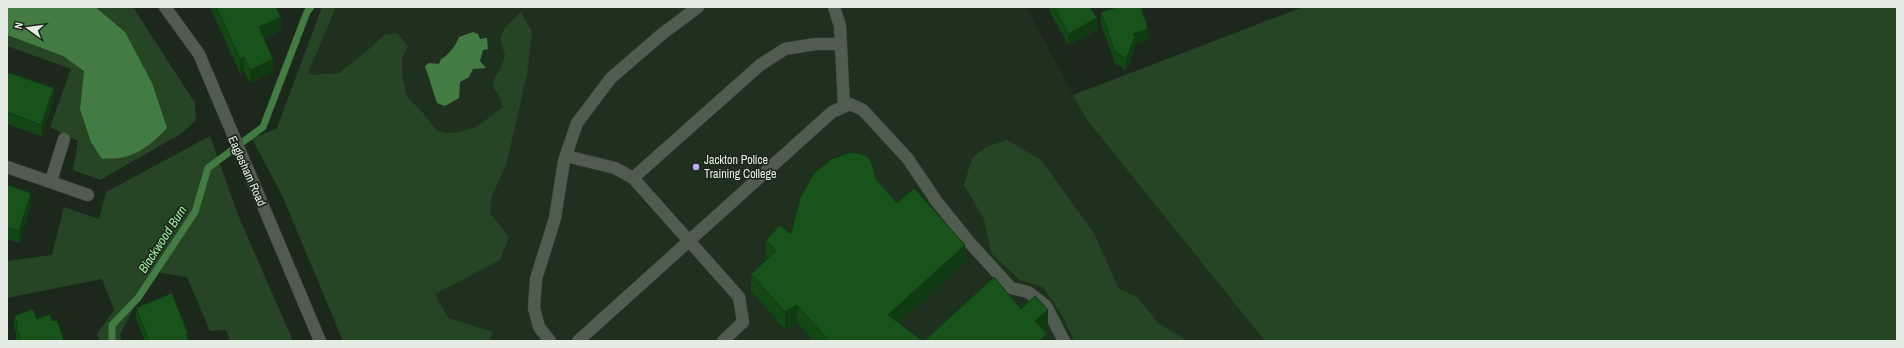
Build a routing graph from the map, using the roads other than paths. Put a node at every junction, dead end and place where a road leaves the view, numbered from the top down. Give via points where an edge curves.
1 (165, 7) edge
2 (698, 7) edge
3 (834, 7) edge
4 (841, 44) junction
5 (844, 106) junction
6 (64, 139) dead end
7 (566, 156) junction
8 (7, 167) edge
9 (632, 178) junction
10 (51, 181) junction
11 (88, 195) dead end
12 (688, 242) junction
13 (320, 341) edge
14 (550, 341) edge
15 (578, 341) edge
16 (722, 341) edge
17 (1064, 341) edge

1 - 13 main road, Eaglesham Road via 198,54
2 - 7 main road via 611,78 577,122
3 - 4 main road via 840,26
4 - 5 main road
4 - 9 main road via 816,44 785,49 760,65
5 - 12 main road via 832,112
5 - 17 main road via 850,104 863,110 908,159 937,202 1011,288 1028,292 1046,306
6 - 10 main road
7 - 9 main road via 615,168
7 - 14 main road via 555,218 536,279 534,308 540,327
8 - 10 main road
9 - 12 main road
10 - 11 main road
12 - 15 main road
12 - 16 main road via 739,297 743,322

